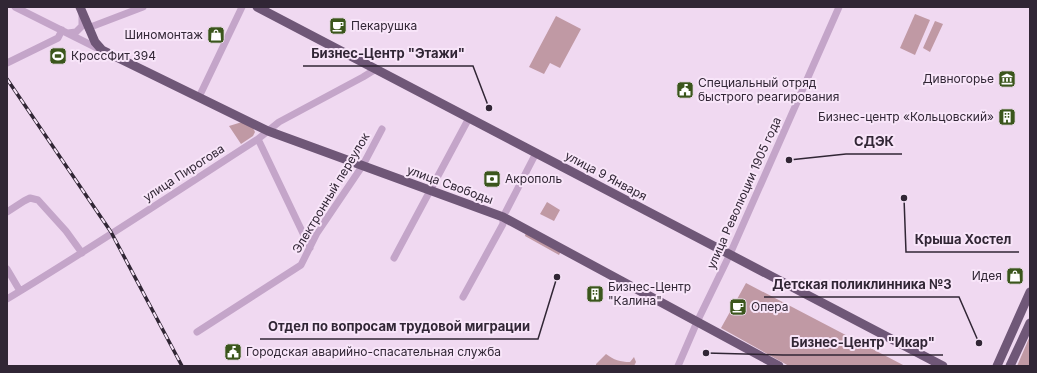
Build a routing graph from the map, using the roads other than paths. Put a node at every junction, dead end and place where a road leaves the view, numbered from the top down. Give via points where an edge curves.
1 (15, 7) edge
2 (143, 7) edge
3 (242, 7) edge
4 (257, 7) edge
5 (839, 7) edge
6 (82, 9) edge
7 (88, 28) junction
8 (65, 32) junction
9 (102, 50) junction
10 (7, 63) edge
11 (376, 69) junction
12 (199, 97) junction
13 (469, 118) junction
14 (382, 129) dead end
15 (268, 131) junction
16 (258, 139) junction
17 (536, 153) junction
18 (363, 165) junction
19 (430, 190) junction
20 (7, 212) edge
21 (503, 217) junction
22 (310, 248) junction
23 (82, 253) junction
24 (730, 254) junction
25 (394, 258) dead end
26 (7, 269) edge
27 (20, 291) junction
28 (1030, 292) edge
29 (463, 297) dead end
30 (7, 299) edge
31 (697, 322) junction
32 (1030, 323) edge
33 (197, 332) dead end
34 (1002, 353) junction
35 (678, 366) edge
36 (779, 366) edge
37 (943, 366) edge
38 (989, 366) edge
39 (997, 366) edge
40 (1010, 366) edge

1 - 8 street, улица Свободы
2 - 7 street
3 - 12 street
4 - 11 main road, улица 9 Января
5 - 24 street, улица Революции 1905 года
6 - 7 main road, улица Свободы
6 - 8 street, улица Свободы via 82,26 76,32
7 - 9 main road, улица Свободы
8 - 9 street, улица Свободы
8 - 10 street
9 - 12 main road, улица Свободы
11 - 13 main road, улица 9 Января
11 - 15 street, улица Пирогова via 279,122
12 - 15 main road, улица Свободы
13 - 17 main road, улица 9 Января
13 - 19 street
14 - 18 street, Электронный переулок
15 - 16 street, улица Пирогова
15 - 18 main road, улица Свободы
16 - 22 street
16 - 23 street, улица Пирогова
17 - 21 street
17 - 24 main road, улица 9 Января
18 - 19 main road, улица Свободы
18 - 22 street, Электронный переулок
19 - 21 main road, улица Свободы
19 - 25 street
20 - 23 street via 30,198 38,200
21 - 29 street via 503,224
21 - 31 main road, улица Свободы
22 - 33 street, Электронный переулок via 301,265
23 - 27 street, улица Пирогова
24 - 31 street, улица Революции 1905 года
24 - 37 main road, улица 9 Января
26 - 27 street
27 - 30 street, улица Пирогова
28 - 34 main road
31 - 35 street, улица Революции 1905 года
31 - 36 main road, улица Свободы
32 - 40 main road
34 - 38 main road via 997,362
34 - 39 main road

